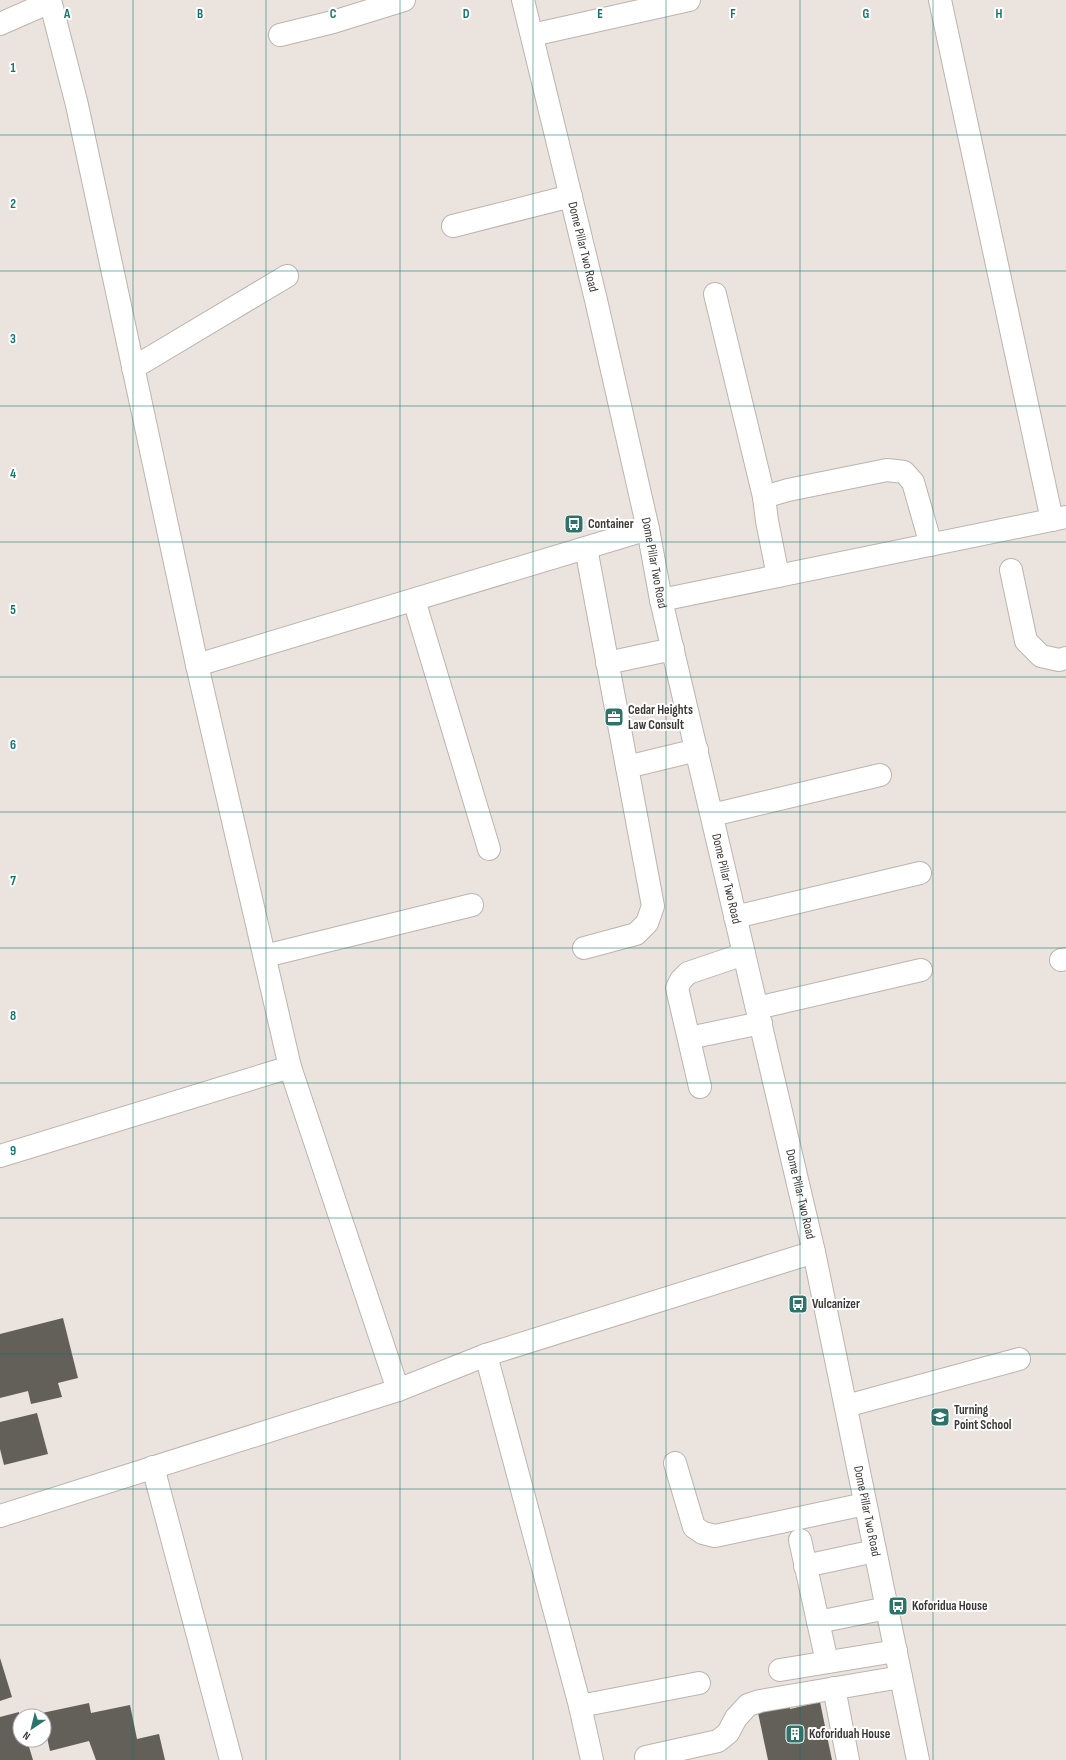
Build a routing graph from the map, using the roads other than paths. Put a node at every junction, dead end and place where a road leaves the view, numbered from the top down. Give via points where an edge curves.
1 (404, 0) edge
2 (522, 0) edge
3 (689, 0) edge
4 (940, 0) edge
5 (50, 1) edge
6 (0, 24) edge
7 (280, 35) dead end
8 (532, 35) junction
9 (571, 196) junction
10 (453, 226) dead end
11 (287, 276) dead end
12 (715, 294) dead end
13 (133, 368) junction
14 (764, 497) junction
15 (1059, 519) edge
16 (648, 529) junction
17 (931, 545) junction
18 (586, 548) junction
19 (1011, 570) dead end
20 (778, 576) junction
21 (414, 600) junction
22 (661, 600) junction
23 (673, 649) junction
24 (1066, 658) edge
25 (607, 663) junction
26 (197, 665) junction
27 (697, 750) junction
28 (627, 767) junction
29 (880, 775) dead end
30 (712, 814) junction
31 (489, 849) dead end
32 (920, 873) dead end
33 (472, 905) dead end
34 (735, 917) junction
35 (584, 948) dead end
36 (744, 954) junction
37 (265, 956) junction
38 (921, 970) dead end
39 (759, 1015) junction
40 (689, 1038) junction
41 (290, 1067) junction
42 (700, 1088) dead end
43 (0, 1156) edge
44 (814, 1252) junction
45 (486, 1355) junction
46 (1019, 1359) dead end
47 (398, 1390) junction
48 (846, 1406) junction
49 (675, 1463) dead end
50 (153, 1468) junction
51 (865, 1504) junction
52 (0, 1516) edge
53 (800, 1540) dead end
54 (875, 1551) junction
55 (805, 1566) junction
56 (887, 1608) junction
57 (818, 1622) junction
58 (896, 1651) junction
59 (827, 1662) junction
60 (780, 1670) dead end
61 (901, 1677) junction
62 (699, 1683) dead end
63 (834, 1688) junction
64 (580, 1706) junction
65 (646, 1758) dead end
66 (230, 1760) edge
67 (592, 1760) edge
68 (848, 1760) edge
69 (918, 1760) edge

1 - 7 street
2 - 8 street, Dome Pillar Two Road
3 - 8 street
4 - 15 street
5 - 6 street
5 - 13 street via 77,106
8 - 9 street, Dome Pillar Two Road
9 - 10 street
9 - 16 street, Dome Pillar Two Road
11 - 13 street
12 - 14 street
13 - 26 street
14 - 17 street via 887,470 904,472 913,482
14 - 20 street
15 - 17 street
16 - 18 street
16 - 22 street, Dome Pillar Two Road
17 - 20 street
18 - 21 street
18 - 25 street
19 - 24 street via 1026,641 1041,656 1059,660
20 - 22 street
21 - 26 street
21 - 31 street
22 - 23 street, Dome Pillar Two Road
23 - 25 street
23 - 27 street, Dome Pillar Two Road
25 - 28 street
26 - 37 street
27 - 28 street
27 - 30 street, Dome Pillar Two Road
28 - 35 street via 653,906 647,923 636,934
29 - 30 street
30 - 34 street, Dome Pillar Two Road
32 - 34 street
33 - 37 street
34 - 36 street, Dome Pillar Two Road
36 - 39 street, Dome Pillar Two Road
36 - 40 street via 688,973 681,980 677,988
37 - 41 street
38 - 39 street
39 - 40 street
39 - 44 street, Dome Pillar Two Road
40 - 42 street
41 - 43 street
41 - 47 street
44 - 45 street
44 - 48 street, Dome Pillar Two Road
45 - 47 street
45 - 64 street
46 - 48 street
47 - 50 street
48 - 51 street, Dome Pillar Two Road
49 - 51 street via 694,1527 703,1533 716,1536
50 - 52 street
50 - 66 street
51 - 54 street, Dome Pillar Two Road
53 - 55 street
54 - 55 street
54 - 56 street, Dome Pillar Two Road
55 - 57 street
56 - 57 street
56 - 58 street, Dome Pillar Two Road
57 - 59 street
58 - 59 street
58 - 61 street, Dome Pillar Two Road
59 - 60 street
61 - 63 street
61 - 69 street, Dome Pillar Two Road
62 - 64 street
63 - 65 street via 748,1705 736,1718 728,1733 718,1741
63 - 68 street
64 - 67 street

